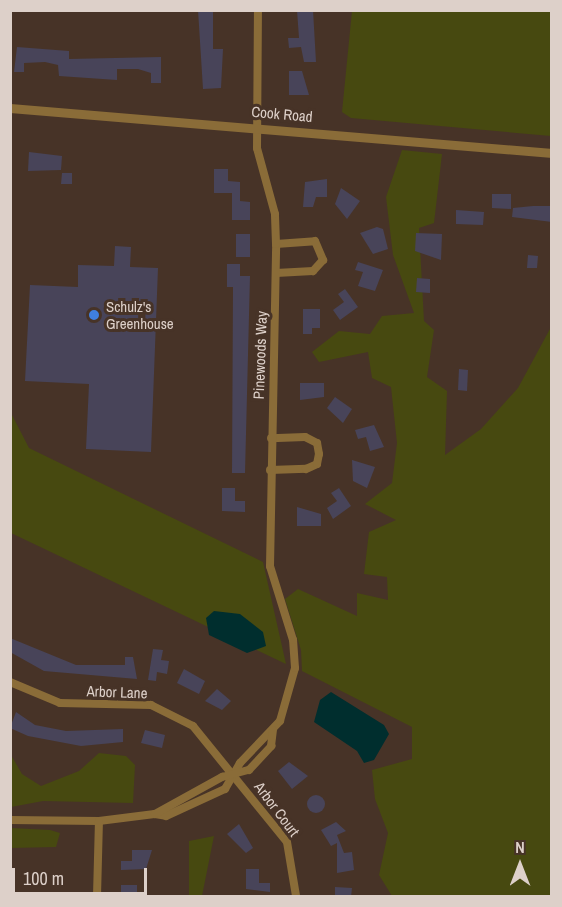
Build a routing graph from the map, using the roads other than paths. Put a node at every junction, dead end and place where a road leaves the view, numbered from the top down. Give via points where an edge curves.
1 (258, 10) edge
2 (10, 108) edge
3 (258, 127) junction
4 (552, 153) edge
5 (276, 244) junction
6 (276, 273) junction
7 (271, 438) junction
8 (270, 470) junction
9 (10, 682) edge
10 (234, 776) junction
11 (10, 820) edge
12 (99, 821) junction
13 (97, 897) edge
14 (296, 897) edge

1 - 3 street, Pinewoods Way
2 - 3 street, Cook Road
3 - 4 street, Cook Road
3 - 5 street, Pinewoods Way
5 - 6 street, Pinewoods Way
5 - 6 street via 315,241 323,260 313,272
6 - 7 street, Pinewoods Way
7 - 8 street, Pinewoods Way
7 - 8 street via 305,437 317,443 319,454 317,464 306,469
8 - 10 street, Pinewoods Way via 270,566 293,640 295,668 289,703 273,730
9 - 10 street, Arbor Lane via 60,703 151,705 172,712 193,726
10 - 12 street, Pinewoods Way via 155,814
10 - 14 street, Arbor Court via 287,842
11 - 12 street, Pinewoods Way
12 - 13 street

